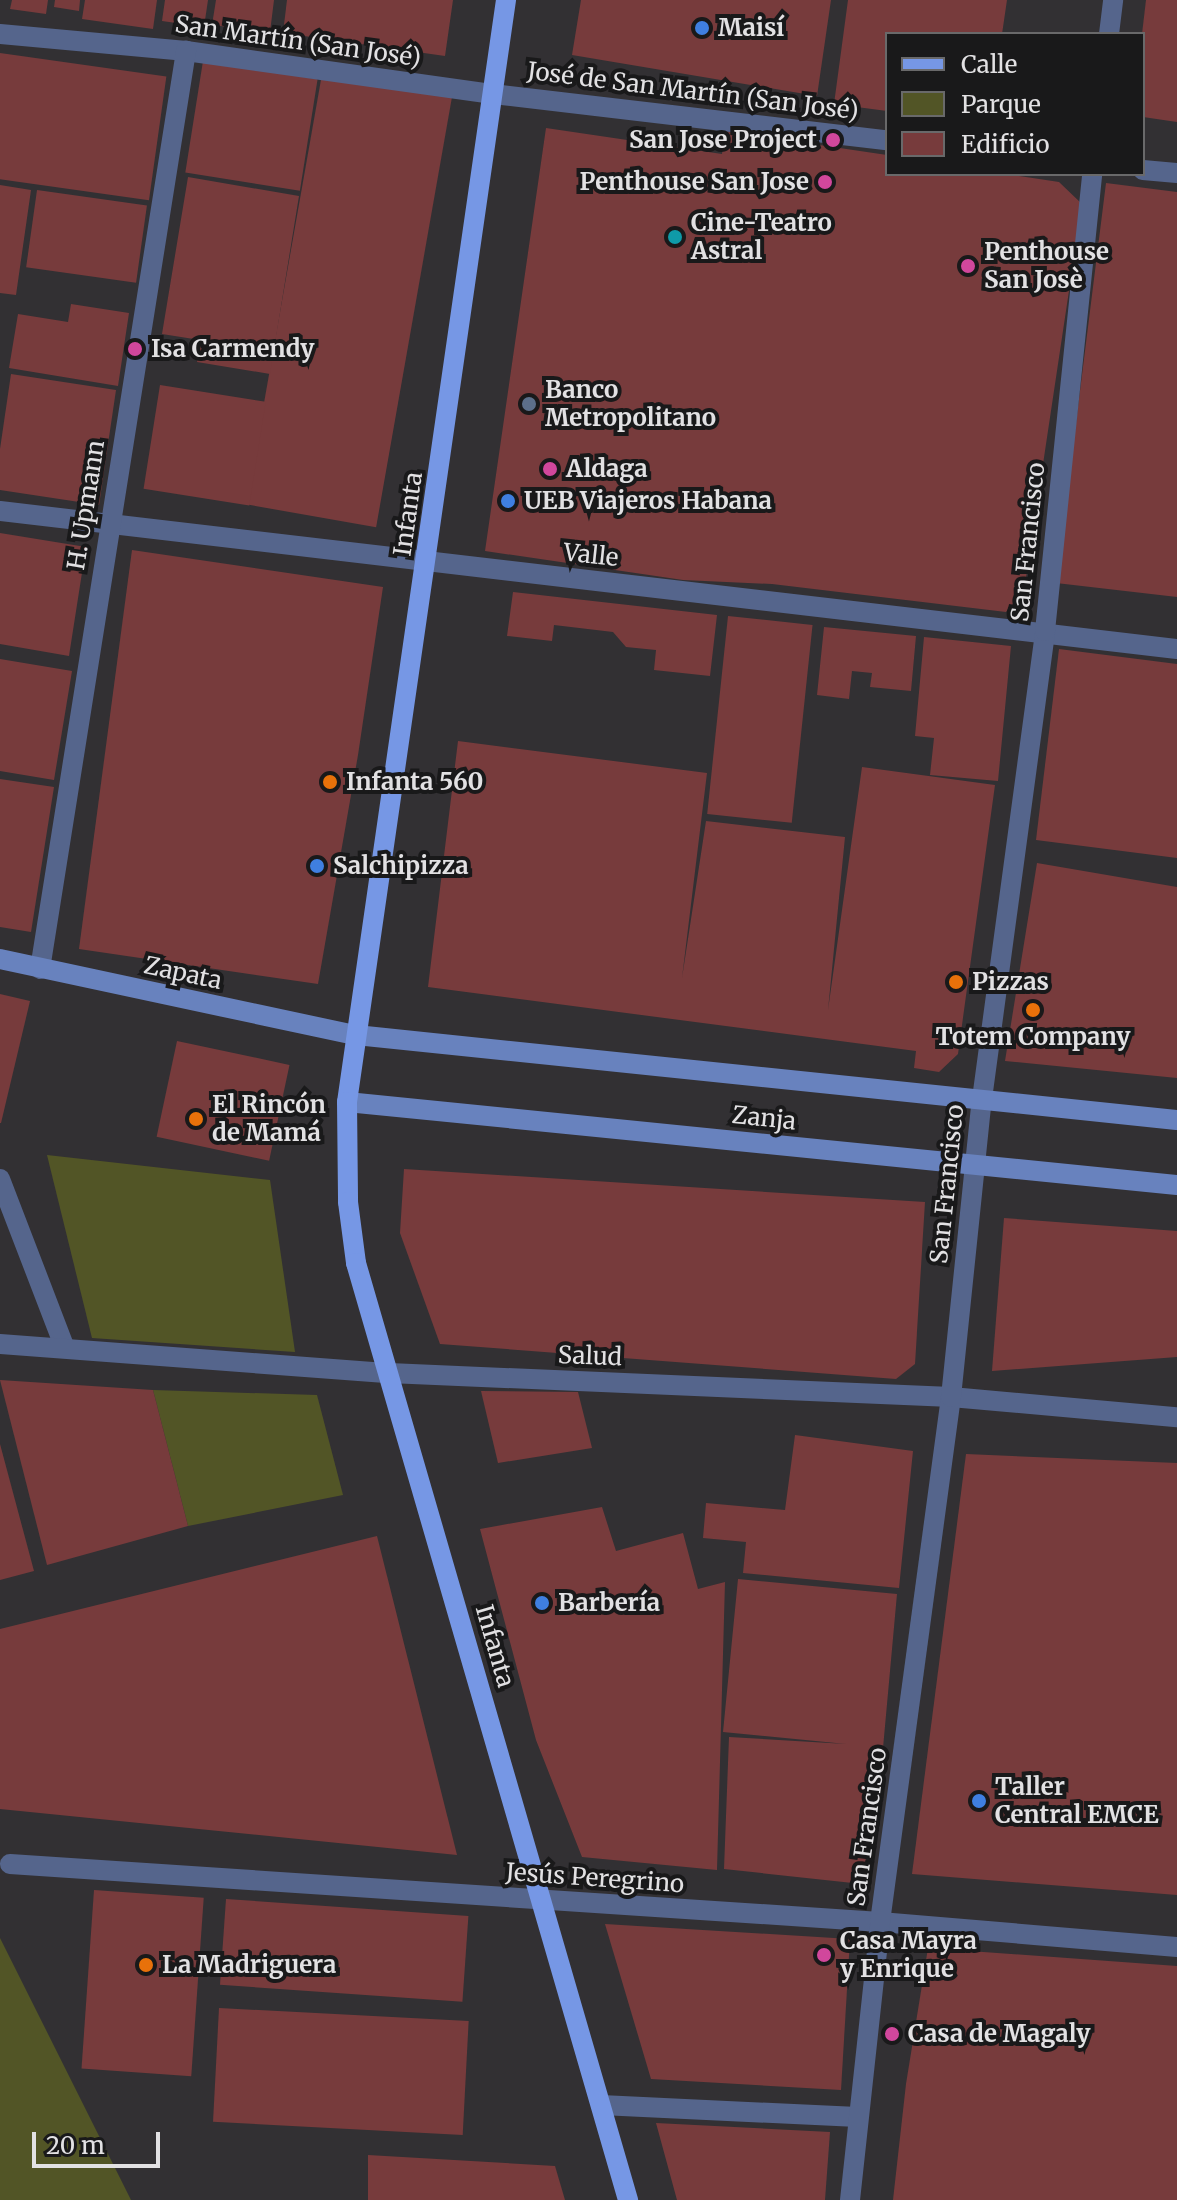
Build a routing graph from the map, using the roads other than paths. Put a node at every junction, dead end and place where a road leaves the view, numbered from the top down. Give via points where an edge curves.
1 (506, 0) edge
2 (1113, 0) edge
3 (1109, 32) edge
4 (0, 34) edge
5 (186, 51) junction
6 (493, 94) junction
7 (885, 140) edge
8 (1145, 170) edge
9 (1177, 173) edge
10 (1092, 176) edge
11 (0, 511) edge
12 (109, 522) junction
13 (427, 563) junction
14 (1045, 631) junction
15 (1177, 649) edge
16 (0, 959) edge
17 (40, 969) junction
18 (356, 1035) junction
19 (982, 1099) junction
20 (347, 1102) junction
21 (1177, 1120) edge
22 (975, 1165) junction
23 (0, 1179) edge
24 (1177, 1185) edge
25 (0, 1344) edge
26 (65, 1348) junction
27 (389, 1373) junction
28 (951, 1397) junction
29 (1177, 1417) edge
30 (10, 1864) dead end
31 (541, 1901) junction
32 (880, 1922) junction
33 (1177, 1947) edge
34 (601, 2105) junction
35 (858, 2117) junction
36 (628, 2200) edge
37 (850, 2200) edge

1 - 6 main road, Infanta
2 - 3 street
4 - 5 street, San Martín (San José)
5 - 6 street, San Martín (San José)
5 - 12 street, H. Upmann
6 - 7 street, José de San Martín (San José)
6 - 13 main road, Infanta
8 - 9 street
10 - 14 street, San Francisco
11 - 12 street, Valle
12 - 13 street, Valle
12 - 17 street, H. Upmann
13 - 14 street, Valle
13 - 18 main road, Infanta
14 - 15 street, Valle
14 - 19 street, San Francisco
16 - 17 main road, Zapata
17 - 18 main road, Zapata
18 - 19 main road, Zanja
18 - 20 main road, Infanta
19 - 21 main road, Zanja
19 - 22 street, San Francisco
20 - 22 main road, Zanja
20 - 27 main road, Infanta via 348,1202 356,1263
22 - 24 main road, Zanja
22 - 28 street, San Francisco
23 - 26 street
25 - 26 street, Salud
26 - 27 street, Salud
27 - 28 street, Salud
27 - 31 main road, Infanta
28 - 29 street, Salud
28 - 32 street, San Francisco
30 - 31 street, Jesús Peregrino
31 - 32 street, Jesús Peregrino
31 - 34 main road, Infanta
32 - 33 street, Jesús Peregrino
32 - 35 street, San Francisco
34 - 35 street
34 - 36 main road, Infanta
35 - 37 street, San Francisco

